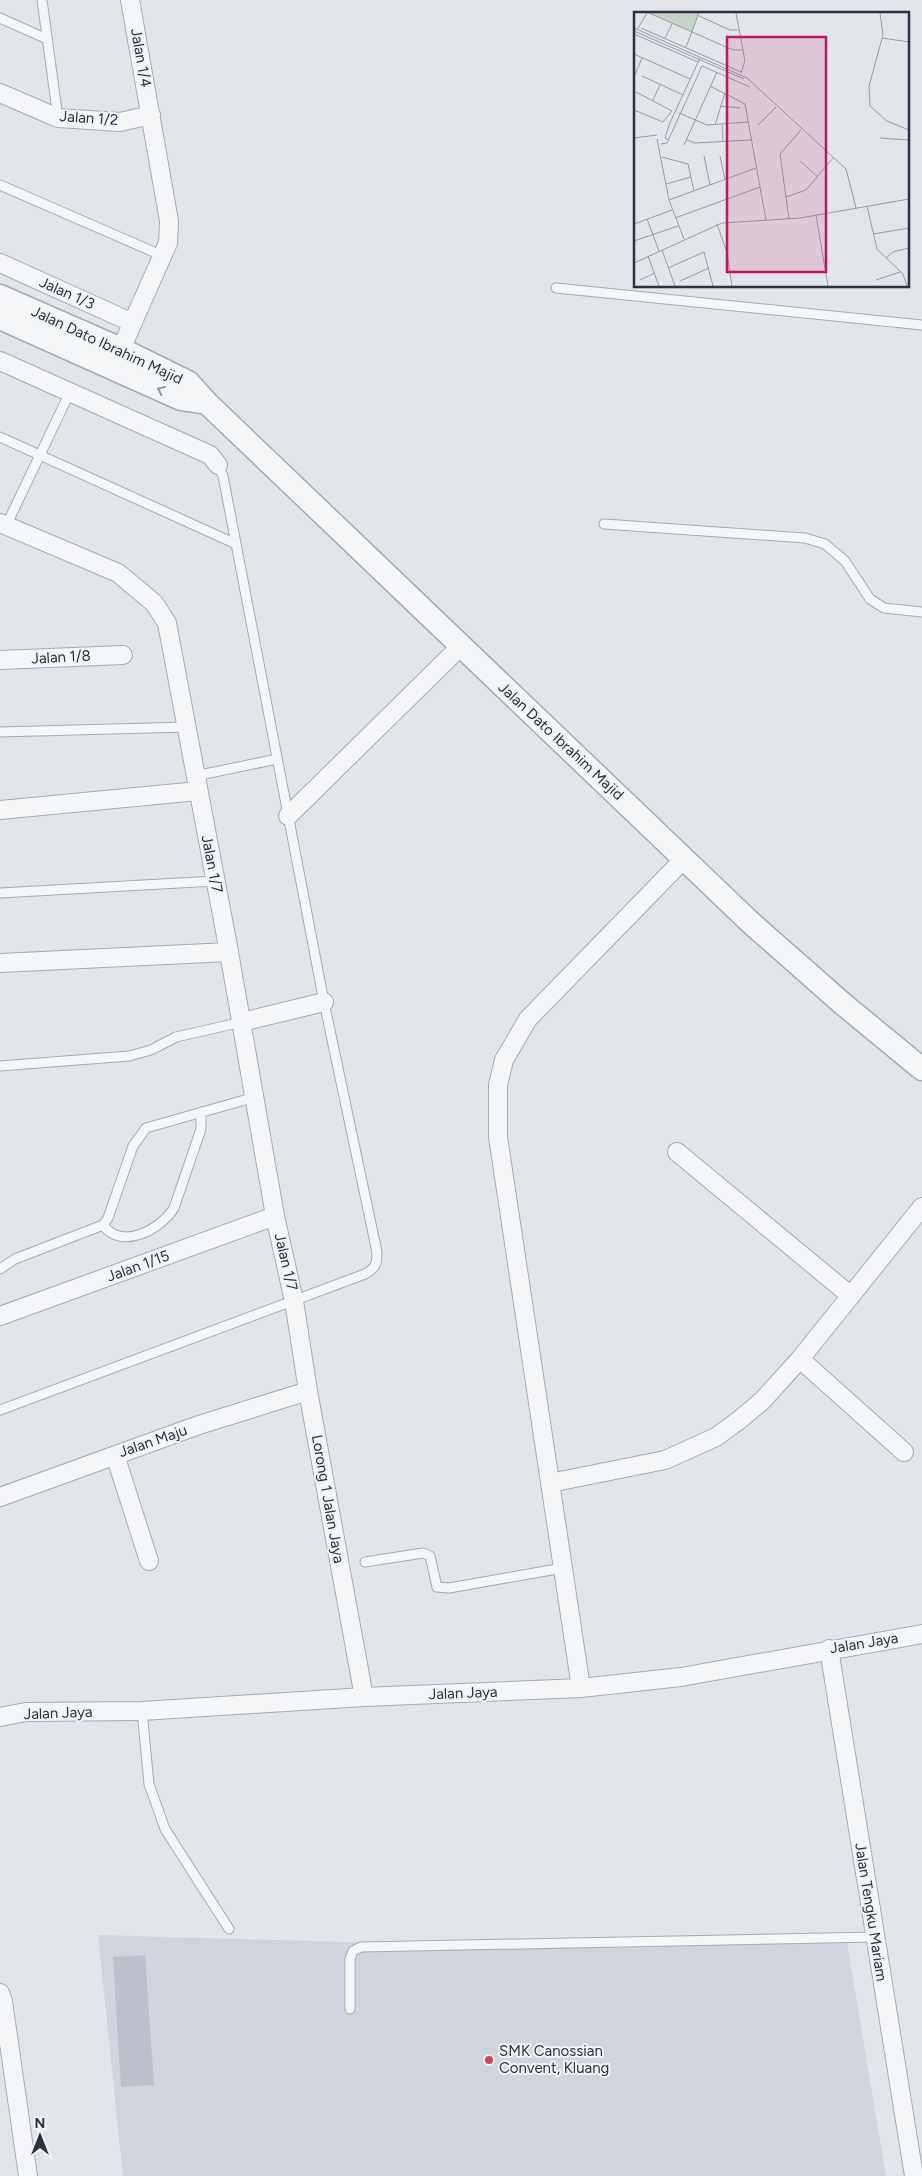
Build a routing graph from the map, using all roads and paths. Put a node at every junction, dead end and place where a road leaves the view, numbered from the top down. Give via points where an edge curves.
1 (42, 0) edge
2 (130, 0) edge
3 (0, 18) edge
4 (47, 39) junction
5 (0, 93) edge
6 (151, 115) junction
7 (58, 118) junction
8 (0, 185) edge
9 (163, 256) junction
10 (0, 263) edge
11 (556, 288) dead end
12 (0, 296) edge
13 (0, 318) edge
14 (133, 323) junction
15 (922, 325) edge
16 (121, 349) junction
17 (0, 361) edge
18 (70, 392) junction
19 (208, 403) junction
20 (0, 437) edge
21 (40, 455) junction
22 (218, 465) joint
23 (604, 524) dead end
24 (3, 525) edge
25 (236, 544) junction
26 (922, 612) edge
27 (461, 646) junction
28 (123, 654) dead end
29 (0, 660) edge
30 (186, 727) junction
31 (0, 732) edge
32 (277, 759) junction
33 (197, 783) junction
34 (0, 810) edge
35 (288, 816) junction
36 (685, 858) junction
37 (215, 881) junction
38 (0, 893) edge
39 (229, 952) junction
40 (0, 962) edge
41 (324, 1002) junction
42 (242, 1022) junction
43 (0, 1066) edge
44 (922, 1069) edge
45 (255, 1097) junction
46 (201, 1112) junction
47 (677, 1152) dead end
48 (922, 1207) edge
49 (275, 1216) junction
50 (103, 1225) junction
51 (0, 1269) edge
52 (851, 1296) junction
53 (294, 1301) junction
54 (0, 1316) edge
55 (800, 1359) junction
56 (308, 1391) junction
57 (0, 1410) edge
58 (904, 1452) dead end
59 (115, 1455) junction
60 (550, 1483) junction
61 (0, 1497) edge
62 (149, 1561) dead end
63 (365, 1562) dead end
64 (562, 1568) junction
65 (922, 1634) edge
66 (829, 1649) junction
67 (581, 1688) junction
68 (364, 1697) junction
69 (142, 1711) junction
70 (0, 1717) edge
71 (229, 1929) dead end
72 (875, 1937) junction
73 (0, 1993) edge
74 (350, 2009) dead end
75 (28, 2176) edge
76 (914, 2176) edge

1 - 4 lane
2 - 6 street, Jalan 1/4
3 - 4 lane
4 - 7 lane
5 - 7 street, Jalan 1/2
6 - 7 street, Jalan 1/2 via 120,122
6 - 9 street, Jalan 1/4 via 169,221 168,244
8 - 9 lane
9 - 14 street, Jalan 1/4
10 - 14 street, Jalan 1/3
11 - 15 lane
12 - 16 street, Jalan Dato Ibrahim Majid
19 -> 13 street, Jalan Dato Ibrahim Majid via 181,400
14 - 16 street, Jalan 1/4
16 - 19 street, Jalan Dato Ibrahim Majid via 188,382
17 - 18 street
18 - 21 lane
18 - 22 street via 210,455
19 - 27 street, Jalan Dato Ibrahim Majid
20 - 21 lane
21 - 24 lane
21 - 25 lane
22 - 25 lane
23 - 26 lane via 805,538 825,544 845,561 870,599 884,608
24 - 30 street, Jalan 1/7 via 118,573 154,603 167,623
25 - 32 lane
27 - 35 street
27 - 36 street, Jalan Dato Ibrahim Majid
28 - 29 street, Jalan 1/8
30 - 31 lane
30 - 33 street, Jalan 1/7
32 - 33 lane
32 - 35 lane
33 - 34 street
33 - 37 street, Jalan 1/7
35 - 41 lane
36 - 44 street, Jalan Dato Ibrahim Majid via 786,954
36 - 60 street via 528,1019 504,1060 500,1076 498,1138
37 - 38 lane
37 - 39 street, Jalan 1/7
39 - 40 street
39 - 42 street, Jalan 1/7
41 - 42 street
41 - 53 lane via 378,1263 365,1274
42 - 43 lane via 176,1037 151,1050 129,1056
42 - 45 street, Jalan 1/7
45 - 46 lane
45 - 49 street, Jalan 1/7
46 - 50 lane via 146,1128 138,1136
46 - 50 lane via 202,1129 169,1217 135,1236 113,1234
47 - 52 street
48 - 52 street
49 - 53 street, Jalan 1/7
49 - 54 street, Jalan 1/15
50 - 51 lane via 15,1259
52 - 55 street
53 - 56 street, Lorong 1 Jalan Jaya
53 - 57 lane
55 - 58 street
55 - 60 street via 762,1401 716,1437 665,1460
56 - 59 street, Jalan Maju
56 - 68 street, Lorong 1 Jalan Jaya
59 - 61 street, Jalan Maju
59 - 62 street
60 - 64 street
63 - 64 lane via 423,1553 430,1556 437,1587 449,1588
64 - 67 street
65 - 66 street, Jalan Jaya
66 - 67 street, Jalan Jaya via 681,1677
66 - 72 street, Jalan Tengku Mariam
67 - 68 street, Jalan Jaya
68 - 69 street, Jalan Jaya
69 - 70 street, Jalan Jaya via 26,1712
69 - 71 lane via 149,1784 165,1829
72 - 74 lane via 361,1948 353,1951 350,1959
72 - 76 street, Jalan Tengku Mariam
73 - 75 street

